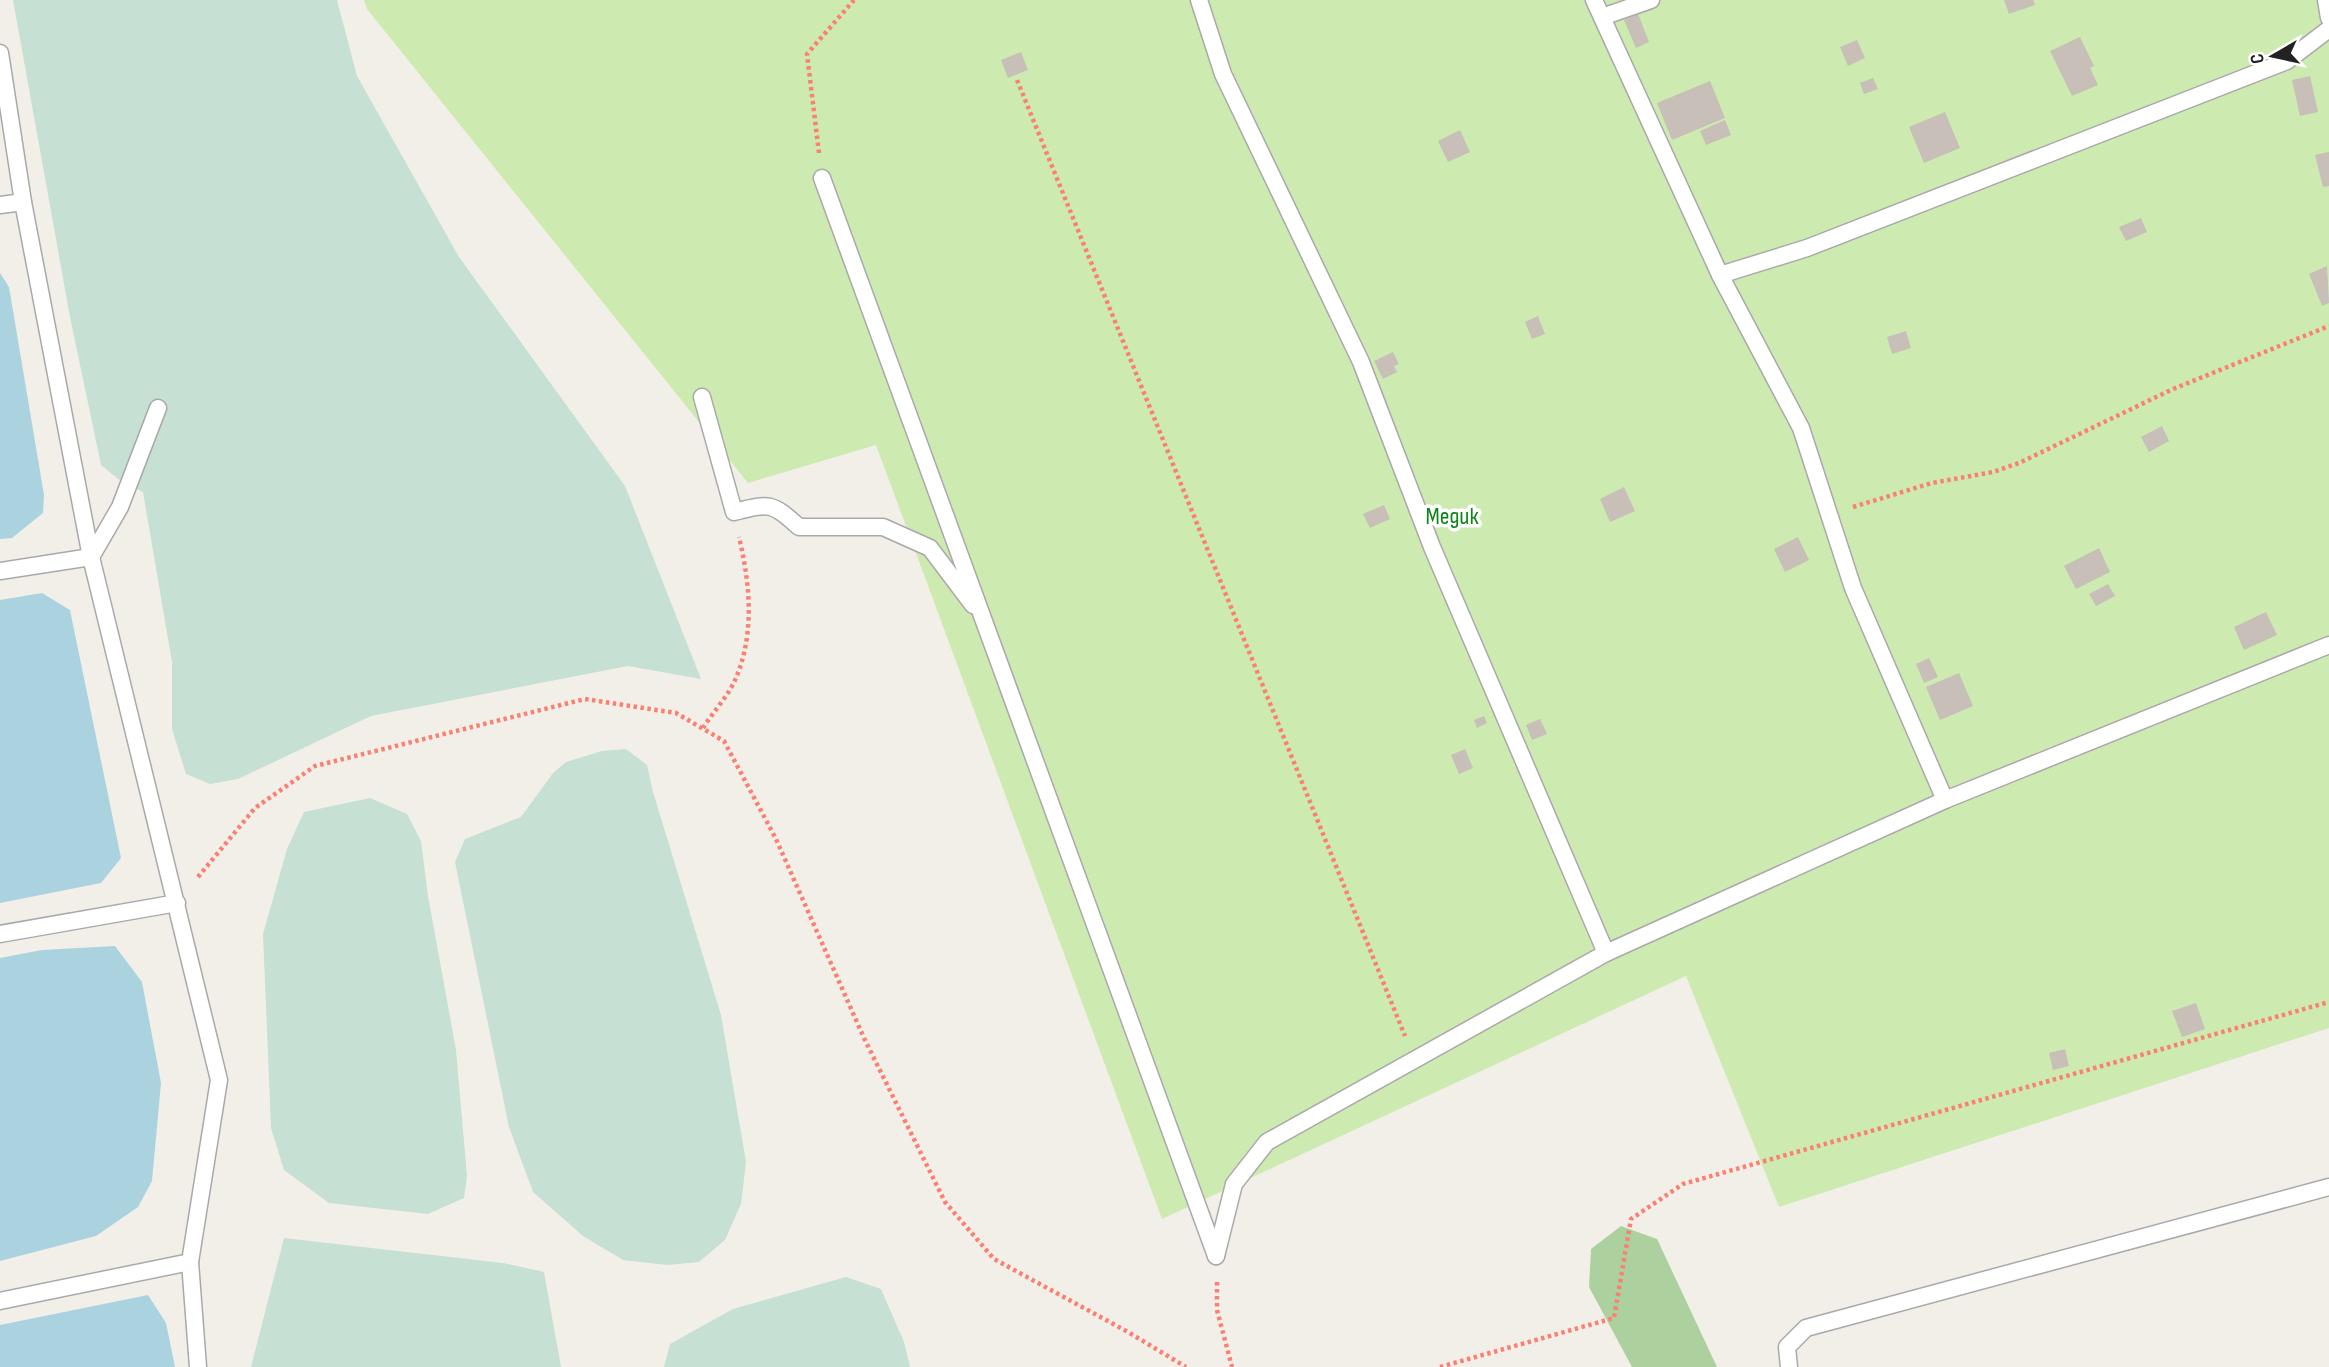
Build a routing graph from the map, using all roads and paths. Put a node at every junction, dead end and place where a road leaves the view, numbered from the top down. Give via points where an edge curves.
1 (854, 0) edge
2 (1199, 0) edge
3 (1594, 0) edge
4 (1651, 0) edge
5 (2326, 0) edge
6 (1602, 17) junction
7 (2329, 18) edge
8 (2329, 29) edge
9 (0, 53) edge
10 (1017, 80) dead end
11 (822, 178) joint
12 (23, 202) junction
13 (0, 205) edge
14 (1720, 275) junction
15 (2329, 326) edge
16 (702, 397) dead end
17 (158, 408) dead end
18 (734, 512) junction
19 (1829, 514) junction
20 (91, 557) junction
21 (0, 570) edge
22 (983, 618) junction
23 (2329, 645) edge
24 (703, 728) junction
25 (1945, 800) junction
26 (177, 903) junction
27 (0, 934) edge
28 (1606, 953) junction
29 (2329, 1002) edge
30 (1415, 1060) junction
31 (2329, 1187) edge
32 (1216, 1256) junction
33 (190, 1262) junction
34 (0, 1301) edge
35 (198, 1367) edge
36 (1186, 1367) edge
37 (1232, 1367) edge
38 (1440, 1367) edge
39 (1789, 1367) edge

1 - 11 path via 807,54
2 - 28 lane via 1223,74 1361,362 1432,547
3 - 6 lane
4 - 6 lane
5 - 7 lane
6 - 14 lane
8 - 14 lane via 2287,61 1807,248
9 - 12 lane
10 - 30 path
11 - 22 lane
12 - 13 lane
12 - 20 lane
14 - 19 lane via 1801,428
15 - 19 path via 2174,389 2019,463
16 - 18 lane
17 - 20 lane via 120,507
18 - 22 lane via 760,506 777,508 799,527 883,527 930,548
18 - 24 path via 747,571 750,623 736,679
19 - 25 lane via 1853,588
20 - 21 lane
20 - 26 lane
22 - 32 lane
23 - 25 lane
24 - 26 path via 677,713 585,698 315,766 255,808
24 - 36 path via 724,741 776,839 864,1038 945,1202 994,1259
25 - 28 lane
26 - 27 lane
26 - 33 lane via 219,1080
28 - 30 lane
29 - 38 path via 1683,1184 1631,1219 1614,1318
30 - 32 lane via 1267,1142 1234,1184
31 - 39 lane via 1806,1328 1787,1347
32 - 37 path via 1217,1310
33 - 34 lane
33 - 35 lane

